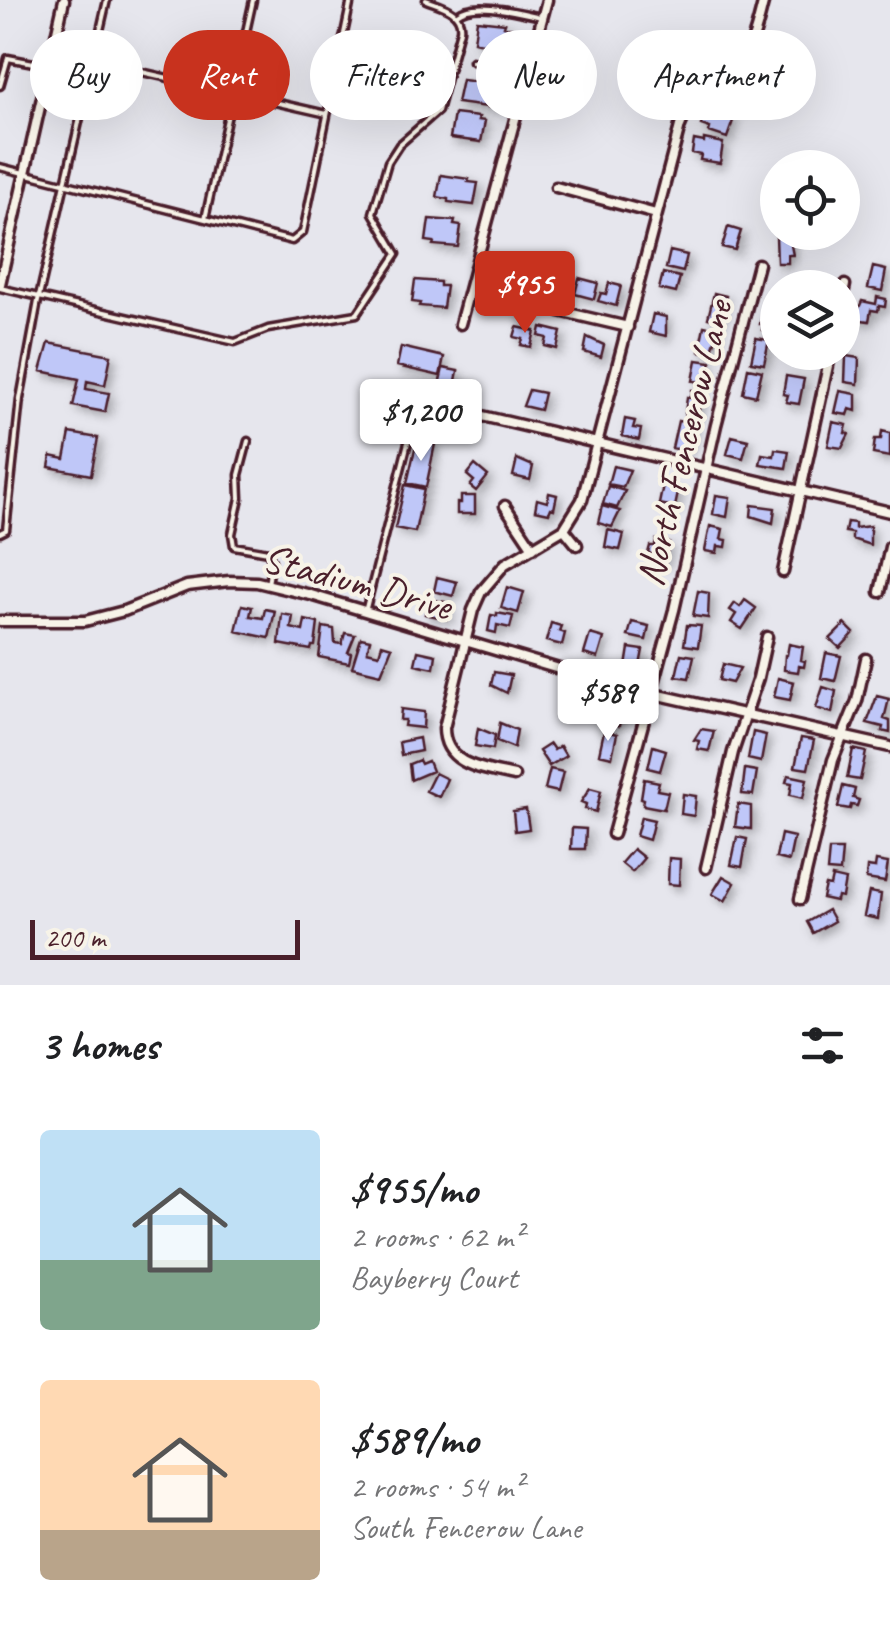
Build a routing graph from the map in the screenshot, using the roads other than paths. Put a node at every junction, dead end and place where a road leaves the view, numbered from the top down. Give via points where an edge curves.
1 (64, 0) edge
2 (107, 0) edge
3 (253, 0) edge
4 (350, 0) edge
5 (426, 0) edge
6 (547, 0) edge
7 (764, 0) edge
8 (457, 14) junction
9 (542, 18) junction
10 (57, 30) edge
11 (100, 30) edge
12 (246, 30) edge
13 (344, 30) edge
14 (539, 30) edge
15 (30, 62) edge
16 (472, 62) dead end
17 (476, 63) edge
18 (0, 86) edge
19 (37, 120) edge
20 (78, 120) edge
21 (226, 120) edge
22 (326, 120) edge
23 (515, 120) edge
24 (0, 167) edge
25 (25, 172) junction
26 (63, 184) junction
27 (556, 187) dead end
28 (656, 214) junction
29 (204, 219) junction
30 (758, 264) dead end
31 (0, 286) edge
32 (39, 296) junction
33 (525, 303) dead end
34 (460, 324) dead end
35 (628, 327) junction
36 (827, 370) edge
37 (421, 392) dead end
38 (478, 415) dead end
39 (248, 441) dead end
40 (598, 444) junction
41 (705, 470) junction
42 (800, 492) junction
43 (505, 506) dead end
44 (890, 512) edge
45 (564, 529) junction
46 (0, 533) edge
47 (577, 546) dead end
48 (890, 547) edge
49 (533, 548) junction
50 (782, 572) dead end
51 (268, 584) junction
52 (880, 592) dead end
53 (365, 612) junction
54 (0, 621) edge
55 (767, 637) dead end
56 (466, 642) junction
57 (866, 659) dead end
58 (650, 694) junction
59 (745, 714) junction
60 (842, 736) junction
61 (890, 746) edge
62 (514, 776) dead end
63 (613, 834) dead end
64 (706, 868) dead end
65 (800, 898) dead end

1 - 10 street
2 - 11 lane
3 - 12 lane
4 - 13 lane
5 - 8 lane
6 - 9 street
7 - 28 street via 745,55 686,110
8 - 9 lane via 475,3
8 - 32 lane via 460,30 438,110 399,146 374,203 375,220 397,254 358,314 268,329 235,342
9 - 14 street
15 - 18 lane via 8,58
16 - 17 lane
19 - 25 street
20 - 26 lane
21 - 29 lane
22 - 29 lane via 298,238
23 - 34 street
24 - 25 lane
25 - 26 lane
25 - 31 street
26 - 29 lane
26 - 32 lane
27 - 28 street
28 - 35 street
30 - 41 street, North Fencerow Lane
31 - 32 lane
32 - 46 lane via 6,530
33 - 35 street
35 - 40 street
36 - 42 street
37 - 53 lane
38 - 40 street
39 - 51 lane via 232,534 234,546 268,552
40 - 41 street
40 - 45 street via 582,500
41 - 42 street
41 - 58 street, North Fencerow Lane
42 - 44 street
42 - 50 street
43 - 49 street
45 - 47 street
45 - 49 street
48 - 52 street
49 - 56 street via 505,564 480,592
51 - 53 street, Stadium Drive
51 - 54 street, Stadium Drive via 200,583 85,621
53 - 56 street, Stadium Drive
55 - 59 street
56 - 58 street, Stadium Drive
56 - 62 street via 446,743 462,762
57 - 60 street
58 - 59 street, Stadium Drive
58 - 63 street, North Fencerow Lane
59 - 60 street, Stadium Drive
59 - 64 street
60 - 61 street, Stadium Drive
60 - 65 street

